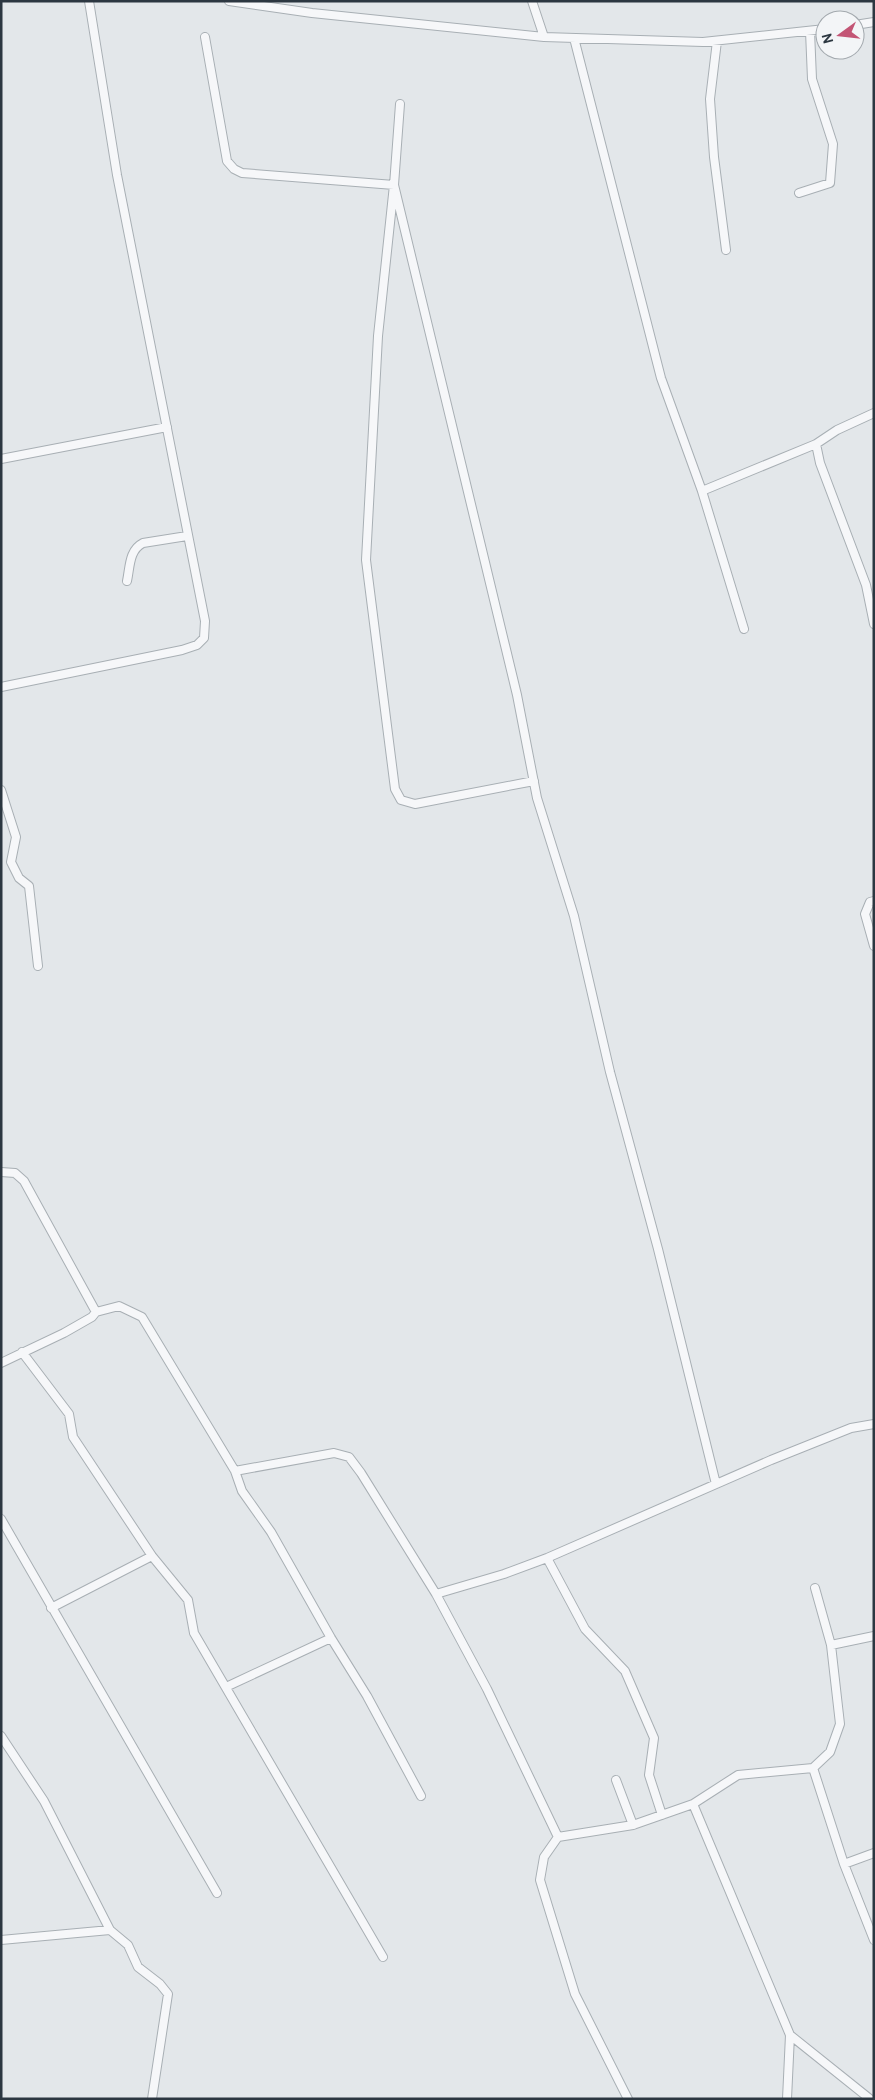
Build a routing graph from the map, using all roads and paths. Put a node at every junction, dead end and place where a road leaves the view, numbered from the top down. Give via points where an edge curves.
1 (89, 1) edge
2 (228, 1) edge
3 (532, 1) edge
4 (815, 30) edge
5 (810, 31) junction
6 (205, 37) dead end
7 (544, 37) junction
8 (574, 38) junction
9 (717, 41) junction
10 (400, 104) dead end
11 (394, 185) junction
12 (799, 193) dead end
13 (726, 250) dead end
14 (874, 414) edge
15 (167, 427) junction
16 (816, 444) junction
17 (1, 459) edge
18 (702, 491) junction
19 (187, 536) junction
20 (127, 581) dead end
21 (874, 624) edge
22 (744, 629) dead end
23 (1, 687) edge
24 (534, 781) junction
25 (1, 790) edge
26 (874, 901) edge
27 (874, 946) edge
28 (38, 966) dead end
29 (1, 1172) edge
30 (96, 1312) junction
31 (22, 1352) junction
32 (1, 1363) edge
33 (874, 1424) edge
34 (235, 1471) junction
35 (716, 1484) junction
36 (1, 1519) edge
37 (152, 1556) junction
38 (547, 1558) junction
39 (814, 1588) dead end
40 (436, 1594) junction
41 (51, 1608) junction
42 (874, 1636) edge
43 (331, 1638) junction
44 (831, 1645) junction
45 (226, 1687) junction
46 (1, 1736) edge
47 (813, 1768) junction
48 (616, 1780) dead end
49 (422, 1796) dead end
50 (693, 1804) junction
51 (662, 1815) junction
52 (634, 1826) junction
53 (558, 1838) junction
54 (874, 1853) edge
55 (844, 1864) junction
56 (216, 1893) dead end
57 (110, 1930) junction
58 (1, 1940) edge
59 (874, 1940) edge
60 (383, 1957) dead end
61 (790, 2035) junction
62 (152, 2099) edge
63 (628, 2099) edge
64 (787, 2099) edge
65 (870, 2099) edge

1 - 15 street via 117,175
2 - 7 street
3 - 7 street
4 - 5 street
5 - 9 street
5 - 12 street via 812,79 833,144 830,182
6 - 11 street via 228,161 234,169
7 - 8 street
8 - 9 street
8 - 18 street via 662,378
9 - 13 street via 710,99
10 - 11 street
11 - 24 street via 517,695
11 - 24 street via 378,336 366,560 395,789 401,800 415,804
14 - 16 street via 837,430
15 - 17 street
15 - 19 street
16 - 18 street
16 - 21 street via 820,463 866,585
18 - 22 street
19 - 20 street via 142,543 136,547
19 - 23 street via 205,621 204,638 196,645
24 - 35 street via 574,916 610,1072
25 - 28 street via 16,837 11,862 19,878 29,886
26 - 27 street via 870,902 865,914
29 - 30 street via 15,1174 24,1181
30 - 31 street via 64,1333
30 - 34 street via 119,1306 142,1317
31 - 32 street
31 - 37 street via 69,1414 73,1437
33 - 35 street via 851,1428
34 - 40 street via 334,1453 349,1457
34 - 43 street via 242,1491 271,1532
35 - 38 street
36 - 41 street
37 - 41 street
37 - 45 street via 188,1600 194,1633
38 - 40 street
38 - 51 street via 585,1630 625,1672 654,1738 648,1775
39 - 44 street
40 - 53 street via 487,1689
41 - 56 street
42 - 44 street
43 - 45 street
43 - 49 street
44 - 47 street via 840,1724 830,1752
45 - 60 street
46 - 57 street via 44,1801
47 - 50 street via 738,1775
47 - 55 street
48 - 52 street
50 - 51 street
50 - 61 street
51 - 52 street
52 - 53 street
53 - 63 street via 544,1857 540,1880 574,1994
54 - 55 street
55 - 59 street
57 - 58 street
57 - 62 street via 128,1945 138,1967 168,1994
61 - 64 street
61 - 65 street

